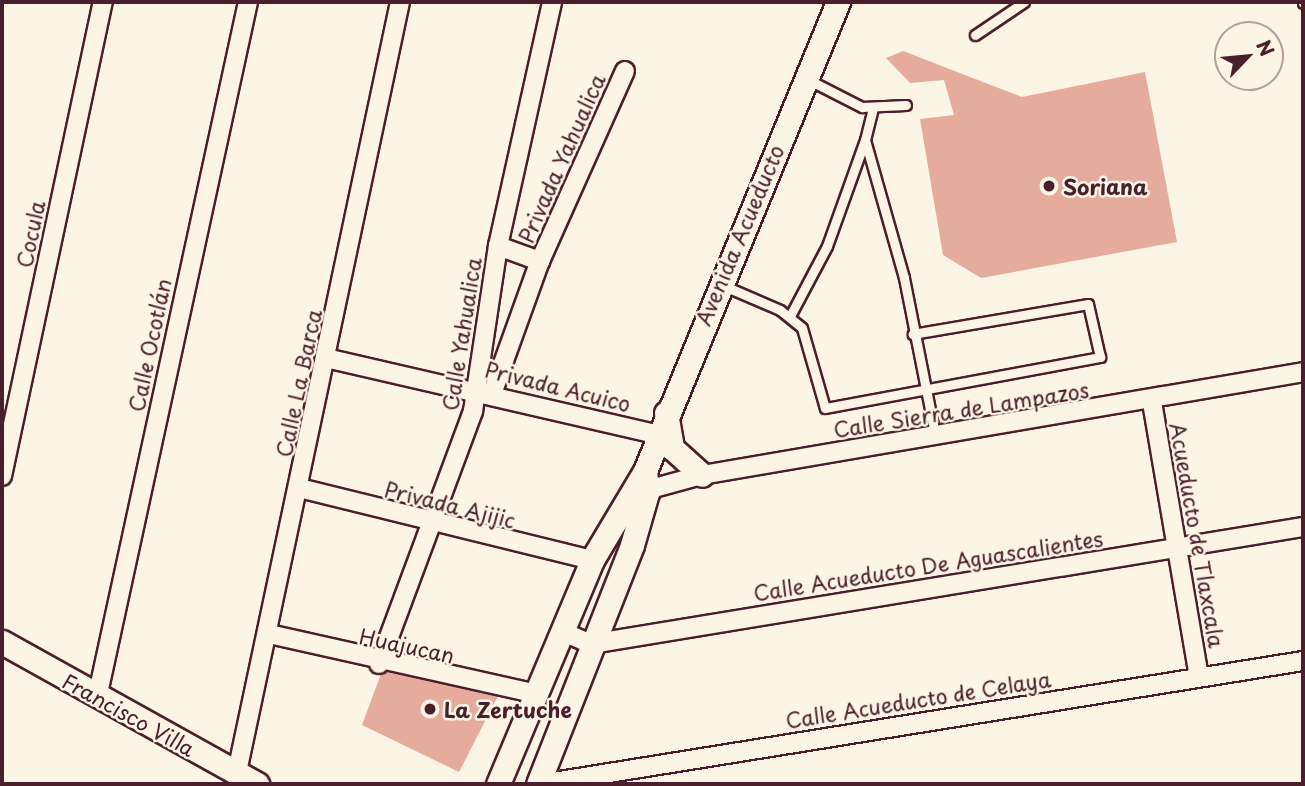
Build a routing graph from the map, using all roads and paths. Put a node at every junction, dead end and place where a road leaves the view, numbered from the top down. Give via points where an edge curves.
1 (103, 2) edge
2 (248, 2) edge
3 (400, 2) edge
4 (552, 2) edge
5 (838, 2) edge
6 (1024, 2) edge
7 (975, 35) dead end
8 (625, 71) dead end
9 (805, 78) junction
10 (906, 105) dead end
11 (873, 109) junction
12 (865, 140) junction
13 (498, 246) junction
14 (540, 261) junction
15 (718, 283) junction
16 (790, 316) junction
17 (913, 334) junction
18 (326, 358) junction
19 (1303, 372) edge
20 (922, 389) junction
21 (484, 391) junction
22 (1152, 402) junction
23 (661, 424) junction
24 (935, 434) junction
25 (2, 475) edge
26 (702, 475) junction
27 (640, 486) junction
28 (299, 488) junction
29 (431, 525) junction
30 (1303, 527) edge
31 (1178, 547) junction
32 (592, 560) junction
33 (563, 632) junction
34 (269, 634) junction
35 (2, 642) edge
36 (591, 644) junction
37 (1303, 661) edge
38 (379, 664) junction
39 (1199, 676) junction
40 (537, 694) junction
41 (97, 698) junction
42 (237, 772) junction
43 (257, 784) edge
44 (498, 784) edge
45 (540, 784) edge

1 - 25 street, Cocula
2 - 41 street, Calle Ocotlán
3 - 18 street, Calle La Barca
4 - 13 street, Calle Yahualica
5 - 9 street, Avenida Acueducto
6 - 7 lane
8 - 14 street, Privada Yahualica
9 - 11 lane
9 - 15 street, Avenida Acueducto
10 - 11 lane
11 - 12 lane
12 - 16 lane via 827,246
12 - 17 lane
13 - 14 street, Privada Yahualica
13 - 21 street, Calle Yahualica
14 - 21 street
15 - 16 lane
15 - 23 street, Avenida Acueducto
16 - 20 lane via 807,338 825,408
17 - 20 lane
17 - 20 lane via 1088,304 1093,310 1100,357 1093,363
18 - 21 street, Privada Acuico
18 - 28 street, Calle La Barca
19 - 22 street, Calle Sierra de Lampazos
20 - 24 lane
21 - 23 street, Privada Acuico
21 - 29 street, Calle Yahualica
22 - 24 street, Calle Sierra de Lampazos
22 - 31 street, Acueducto de Tlaxcala
23 - 26 street via 672,448
23 - 27 street, Avenida Acueducto
24 - 26 street, Calle Sierra de Lampazos
26 - 27 street, Calle Sierra de Lampazos
27 - 32 street, Avenida Acueducto
27 - 36 street, Avenida Acueducto
28 - 29 street, Privada Ajijic
28 - 34 street, Calle La Barca
29 - 32 street, Privada Ajijic
29 - 38 street, Calle Yahualica
30 - 31 street, Calle Acueducto De Aguascalientes
31 - 36 street, Calle Acueducto De Aguascalientes
31 - 39 street, Acueducto de Tlaxcala
32 - 33 street, Avenida Acueducto
33 - 36 street
33 - 40 street, Avenida Acueducto
34 - 38 street, Huajucan
34 - 42 street, Calle La Barca
35 - 41 street, Francisco Villa
36 - 45 street, Avenida Acueducto
37 - 39 street, Calle Acueducto de Celaya
38 - 40 street, Huajucan
39 - 45 street, Calle Acueducto de Celaya
40 - 44 street, Avenida Acueducto
41 - 42 street, Francisco Villa
42 - 43 street, Francisco Villa

